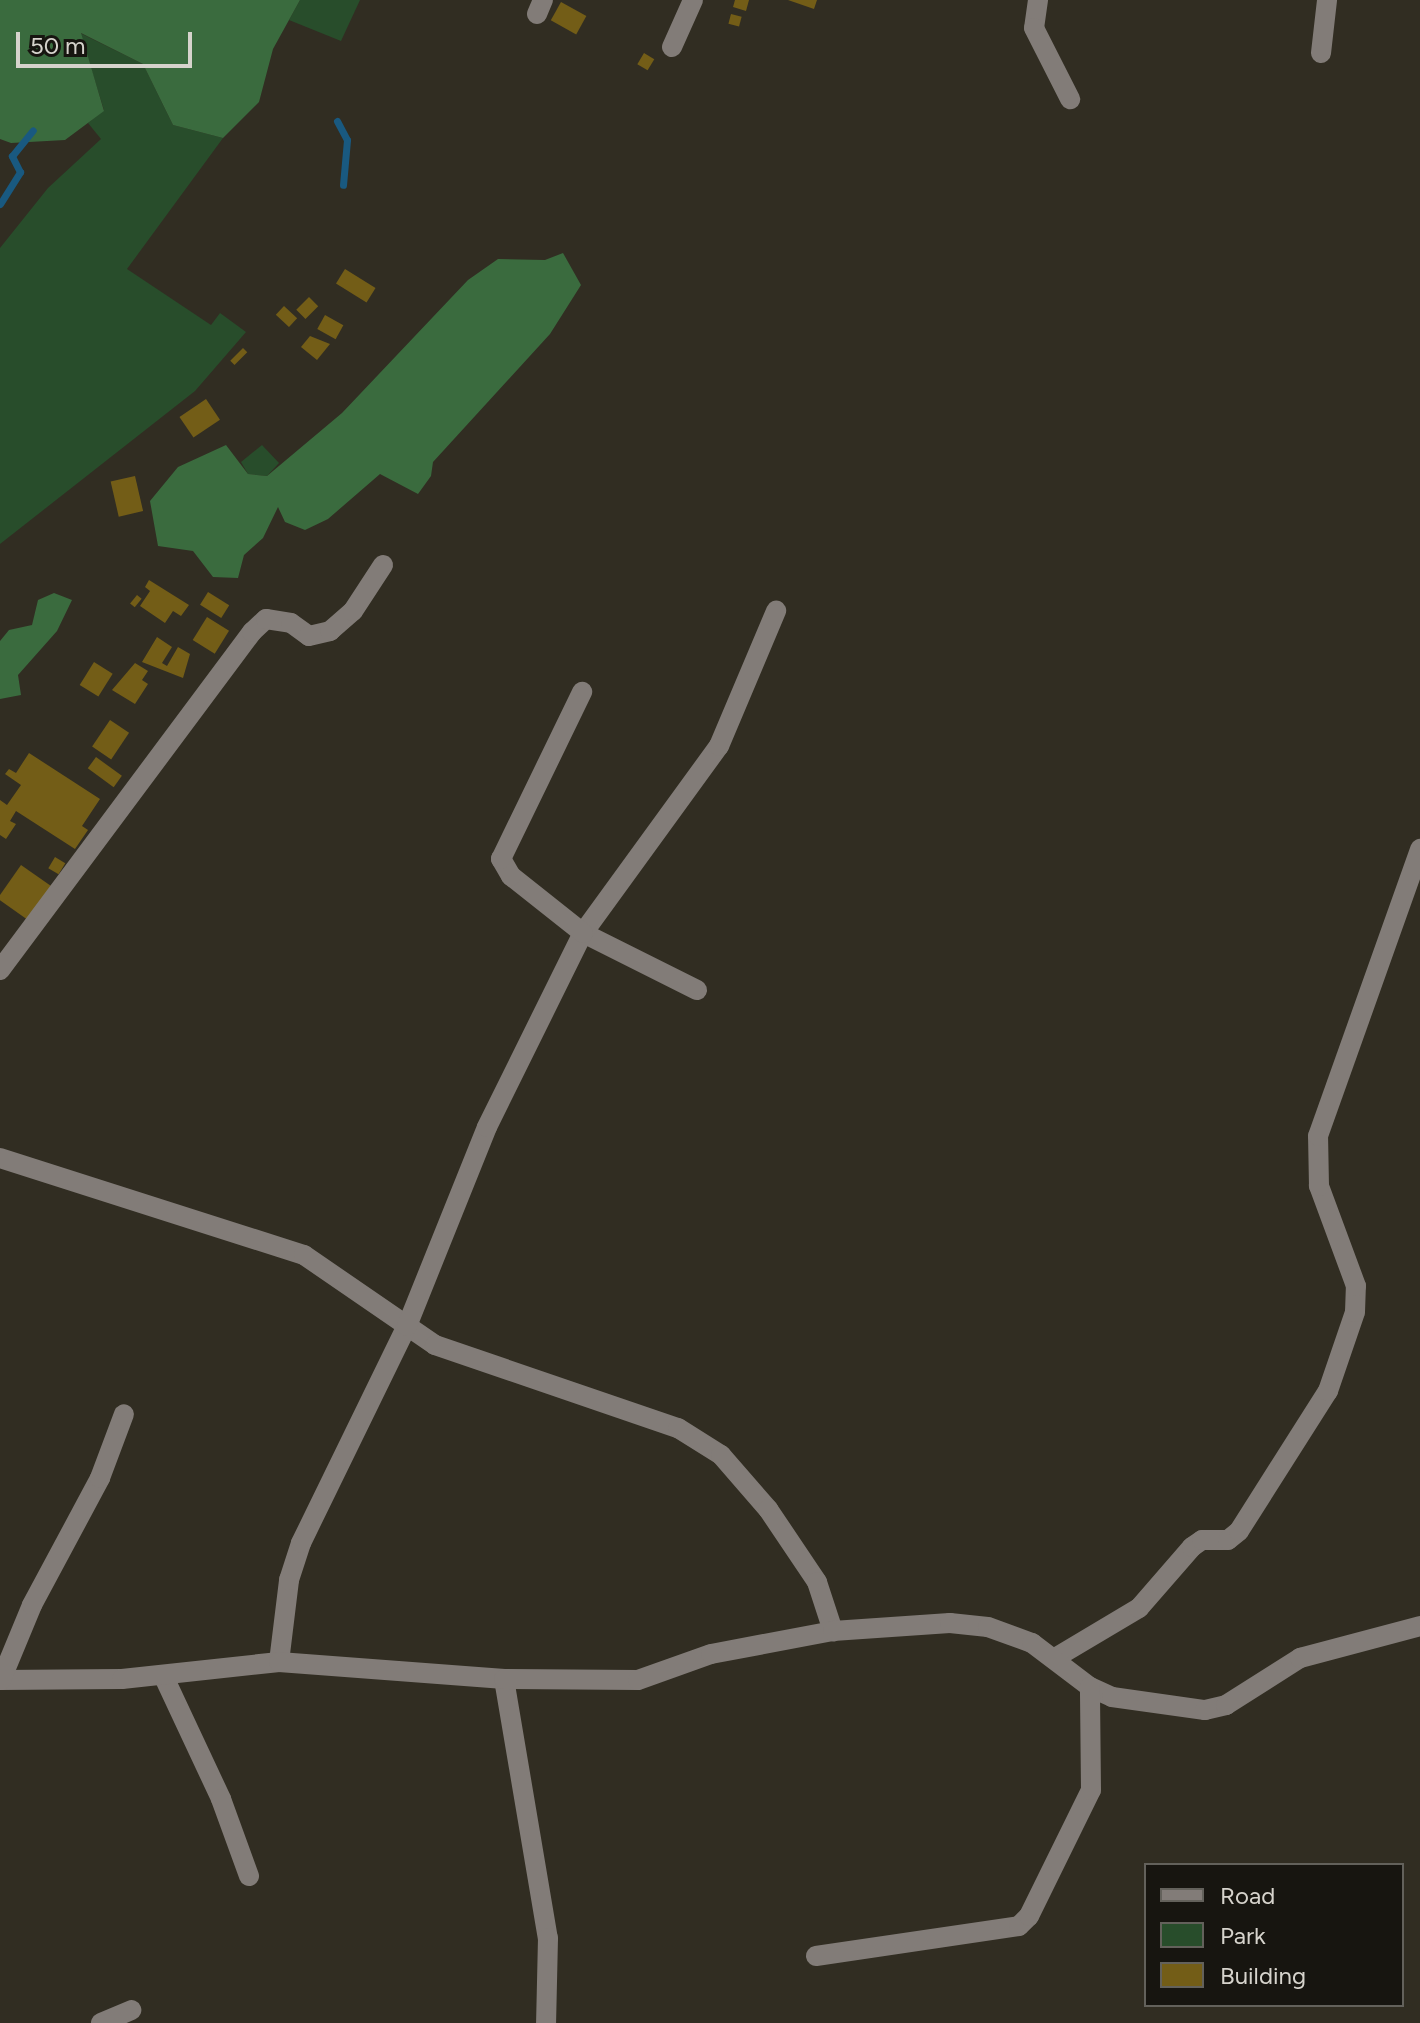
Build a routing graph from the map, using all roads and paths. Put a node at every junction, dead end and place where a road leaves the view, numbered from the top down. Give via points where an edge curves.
1 (693, 0) edge
2 (1038, 0) edge
3 (1327, 0) edge
4 (672, 47) dead end
5 (1321, 53) dead end
6 (1070, 99) dead end
7 (383, 565) dead end
8 (776, 611) dead end
9 (582, 692) dead end
10 (1420, 849) edge
11 (583, 933) junction
12 (0, 970) edge
13 (697, 990) dead end
14 (0, 1158) edge
15 (407, 1326) junction
16 (124, 1414) dead end
17 (1420, 1626) edge
18 (833, 1631) junction
19 (1055, 1658) junction
20 (279, 1662) junction
21 (163, 1675) junction
22 (504, 1679) junction
23 (0, 1680) edge
24 (1090, 1687) junction
25 (249, 1876) dead end
26 (816, 1956) dead end
27 (131, 2010) dead end
28 (101, 2023) edge
29 (546, 2023) edge

1 - 4 street
2 - 6 street via 1034,28
3 - 5 street
7 - 12 street via 353,611 330,631 309,636 291,623 266,619 252,632
8 - 11 street via 719,746
9 - 11 street via 501,859 511,876
10 - 19 street via 1318,1136 1319,1186 1356,1286 1355,1312 1328,1391 1239,1531 1228,1540 1202,1540 1139,1608
11 - 13 street
11 - 15 street via 487,1127
14 - 15 street via 304,1255
15 - 18 street via 435,1345 475,1360 636,1410 721,1455 792,1541 817,1582
15 - 20 street via 301,1543 289,1580
16 - 23 street via 100,1478 32,1605
17 - 24 street via 1300,1658 1226,1705 1205,1710 1112,1697
18 - 19 street via 950,1623 988,1627
18 - 22 street via 711,1654 648,1679
19 - 24 street
20 - 21 street
20 - 22 street
21 - 23 street
21 - 25 street via 221,1799
22 - 29 street via 548,1938
24 - 26 street via 1091,1790 1029,1916 1019,1926
27 - 28 street

